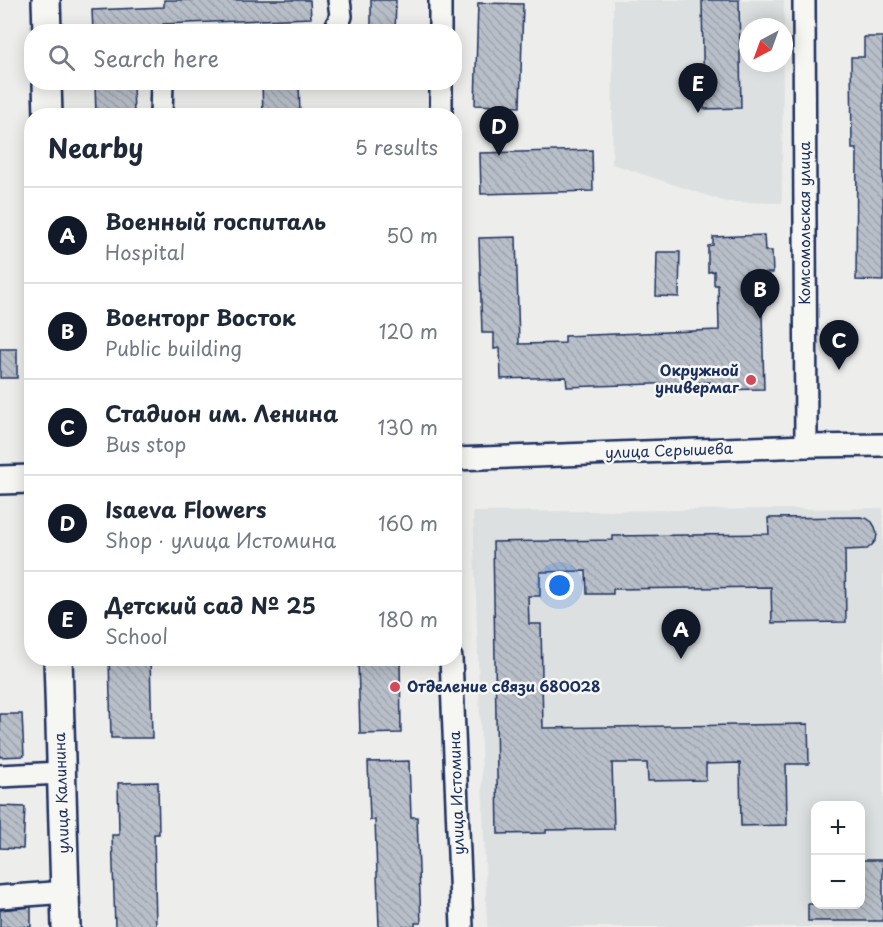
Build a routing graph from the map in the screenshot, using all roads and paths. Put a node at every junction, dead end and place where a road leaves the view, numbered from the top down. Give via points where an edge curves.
1 (46, 0) edge
2 (339, 0) edge
3 (440, 0) edge
4 (804, 0) edge
5 (47, 24) edge
6 (338, 24) edge
7 (441, 24) edge
8 (47, 90) edge
9 (162, 90) edge
10 (441, 90) edge
11 (48, 108) edge
12 (161, 108) edge
13 (441, 108) edge
14 (883, 445) edge
15 (806, 446) junction
16 (462, 459) edge
17 (24, 479) edge
18 (0, 480) edge
19 (58, 666) edge
20 (451, 666) edge
21 (61, 774) junction
22 (0, 776) edge
23 (66, 892) junction
24 (0, 897) edge
25 (66, 927) edge
26 (462, 927) edge

1 - 5 main road
2 - 6 street
3 - 7 street
4 - 15 street, Комсомольская улица
8 - 11 main road
9 - 12 street
10 - 13 street
14 - 15 street, улица Серышева
15 - 16 street, улица Серышева
17 - 18 main road
19 - 21 main road, улица Калинина
20 - 26 street, улица Истомина
21 - 22 street
21 - 23 main road, улица Калинина
23 - 24 street
23 - 25 main road, улица Калинина

